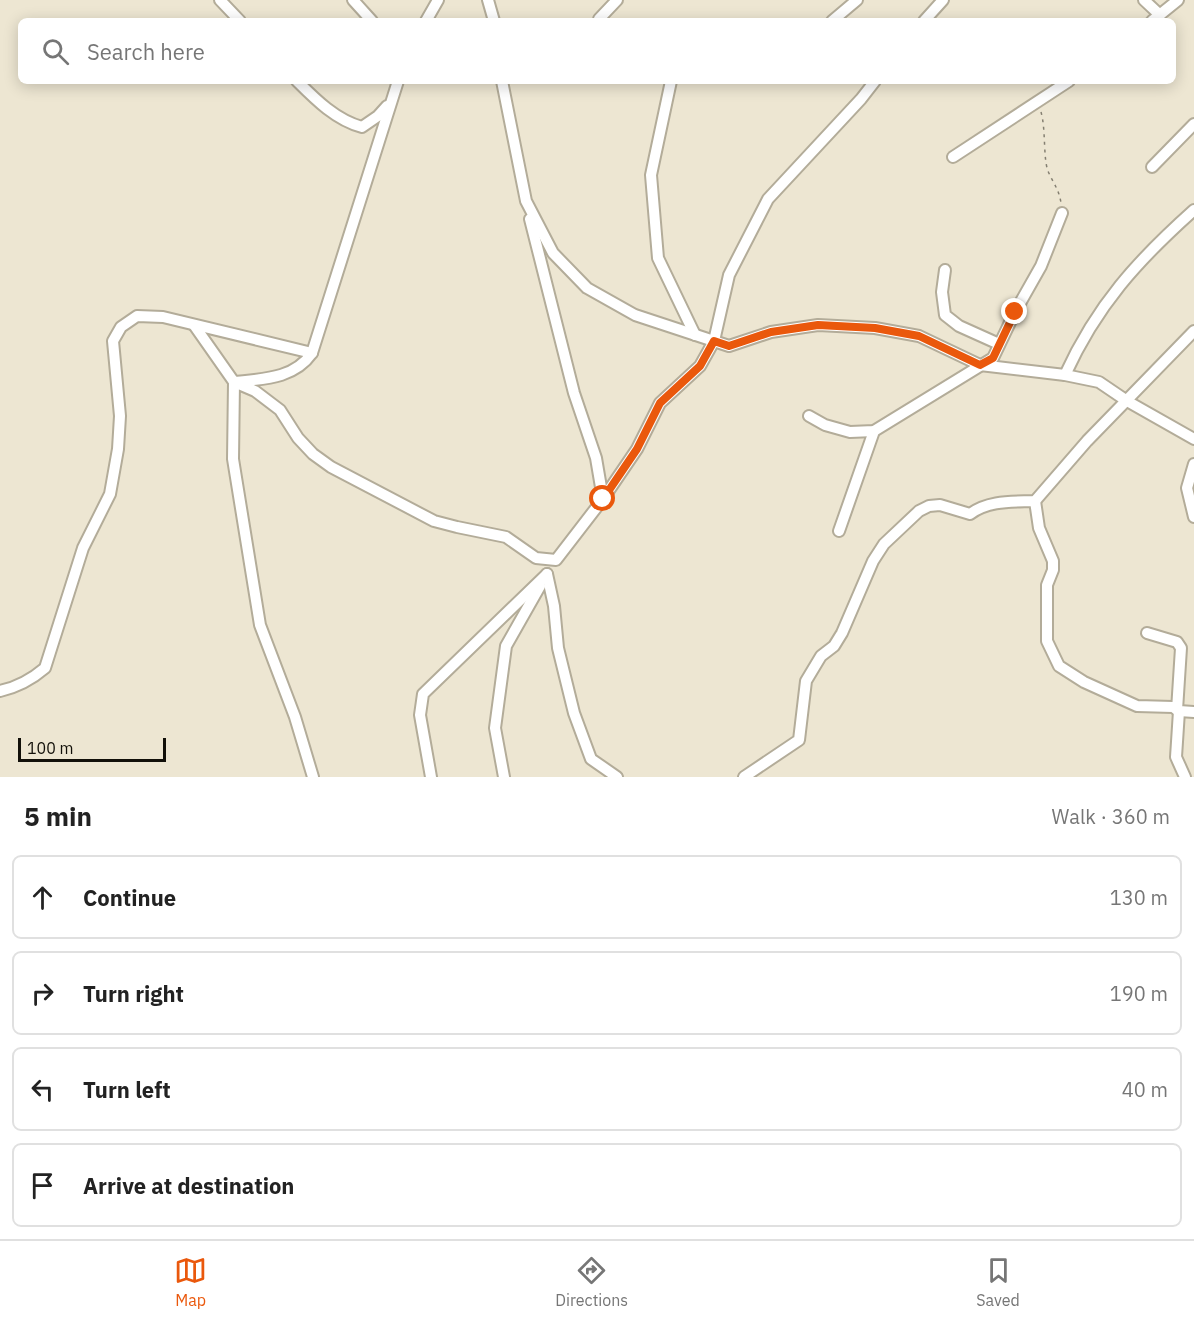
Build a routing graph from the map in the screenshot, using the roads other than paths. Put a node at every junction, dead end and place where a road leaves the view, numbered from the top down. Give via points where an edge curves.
1 (220, 0) edge
2 (353, 0) edge
3 (438, 0) edge
4 (488, 0) edge
5 (617, 0) edge
6 (856, 0) edge
7 (943, 0) edge
8 (1144, 0) edge
9 (1178, 0) edge
10 (237, 18) edge
11 (369, 18) edge
12 (428, 18) edge
13 (493, 18) edge
14 (600, 18) edge
15 (835, 18) edge
16 (927, 18) edge
17 (1156, 18) edge
18 (300, 84) edge
19 (397, 84) edge
20 (503, 84) edge
21 (670, 84) edge
22 (873, 84) edge
23 (1065, 84) edge
24 (391, 103) junction
25 (1194, 124) edge
26 (953, 157) dead end
27 (1152, 167) dead end
28 (526, 201) junction
29 (1194, 210) edge
30 (1062, 213) road end
31 (945, 270) dead end
32 (194, 325) junction
33 (1194, 331) edge
34 (695, 335) junction
35 (714, 341) junction
36 (999, 344) junction
37 (312, 353) junction
38 (980, 365) junction
39 (1065, 375) junction
40 (234, 382) junction
41 (1127, 401) junction
42 (809, 416) dead end
43 (874, 431) junction
44 (1194, 439) edge
45 (1194, 464) edge
46 (603, 499) junction
47 (1035, 501) junction
48 (1194, 517) edge
49 (839, 531) dead end
50 (556, 560) junction
51 (548, 574) junction
52 (1147, 633) dead end
53 (0, 691) edge
54 (1178, 710) junction
55 (1194, 712) edge
56 (313, 777) edge
57 (431, 777) edge
58 (504, 777) edge
59 (617, 777) edge
60 (744, 777) edge
61 (1185, 777) edge

1 - 10 street
2 - 11 street
3 - 12 street
4 - 13 street
5 - 14 street
6 - 15 street
7 - 16 street
8 - 17 street
9 - 17 street
18 - 24 street via 348,123 362,127
19 - 24 street
20 - 28 street
21 - 34 street via 651,175 658,258
22 - 35 street via 768,199 729,274
23 - 26 street
24 - 37 street
25 - 27 street
28 - 34 street via 553,253 586,288 635,315
28 - 46 street via 574,393 596,458
29 - 39 street via 1154,246 1107,300
30 - 36 street via 1041,266
31 - 36 street via 945,315 958,326
32 - 37 street
32 - 40 street
32 - 53 street via 163,317 137,316 121,327 113,341 120,416 110,494 83,548 45,668 34,678
33 - 41 street
34 - 35 street
35 - 38 street via 729,346 771,332 818,325 875,328 919,336
35 - 46 street via 700,366 660,403 637,449
36 - 38 street via 993,358
37 - 40 street via 290,373
38 - 39 street
38 - 43 street
39 - 41 street via 1099,382
40 - 50 street via 280,410 298,438 331,466 434,520 506,537 536,558
40 - 56 street via 233,459 260,625 296,717
41 - 44 street
41 - 47 street
42 - 43 street via 850,432
43 - 49 street
45 - 48 street via 1187,488
46 - 50 street
47 - 54 street via 1039,528 1053,561 1047,585 1047,641 1059,666 1083,682 1137,706
47 - 60 street via 980,506 970,514 940,505 919,511 873,561 842,633 806,681 799,740
50 - 51 street
51 - 57 street via 423,694 420,714
51 - 58 street via 506,646 495,728
51 - 59 street via 558,648 574,713 591,759
52 - 54 street via 1177,642 1181,648
54 - 55 street
54 - 61 street via 1176,757

